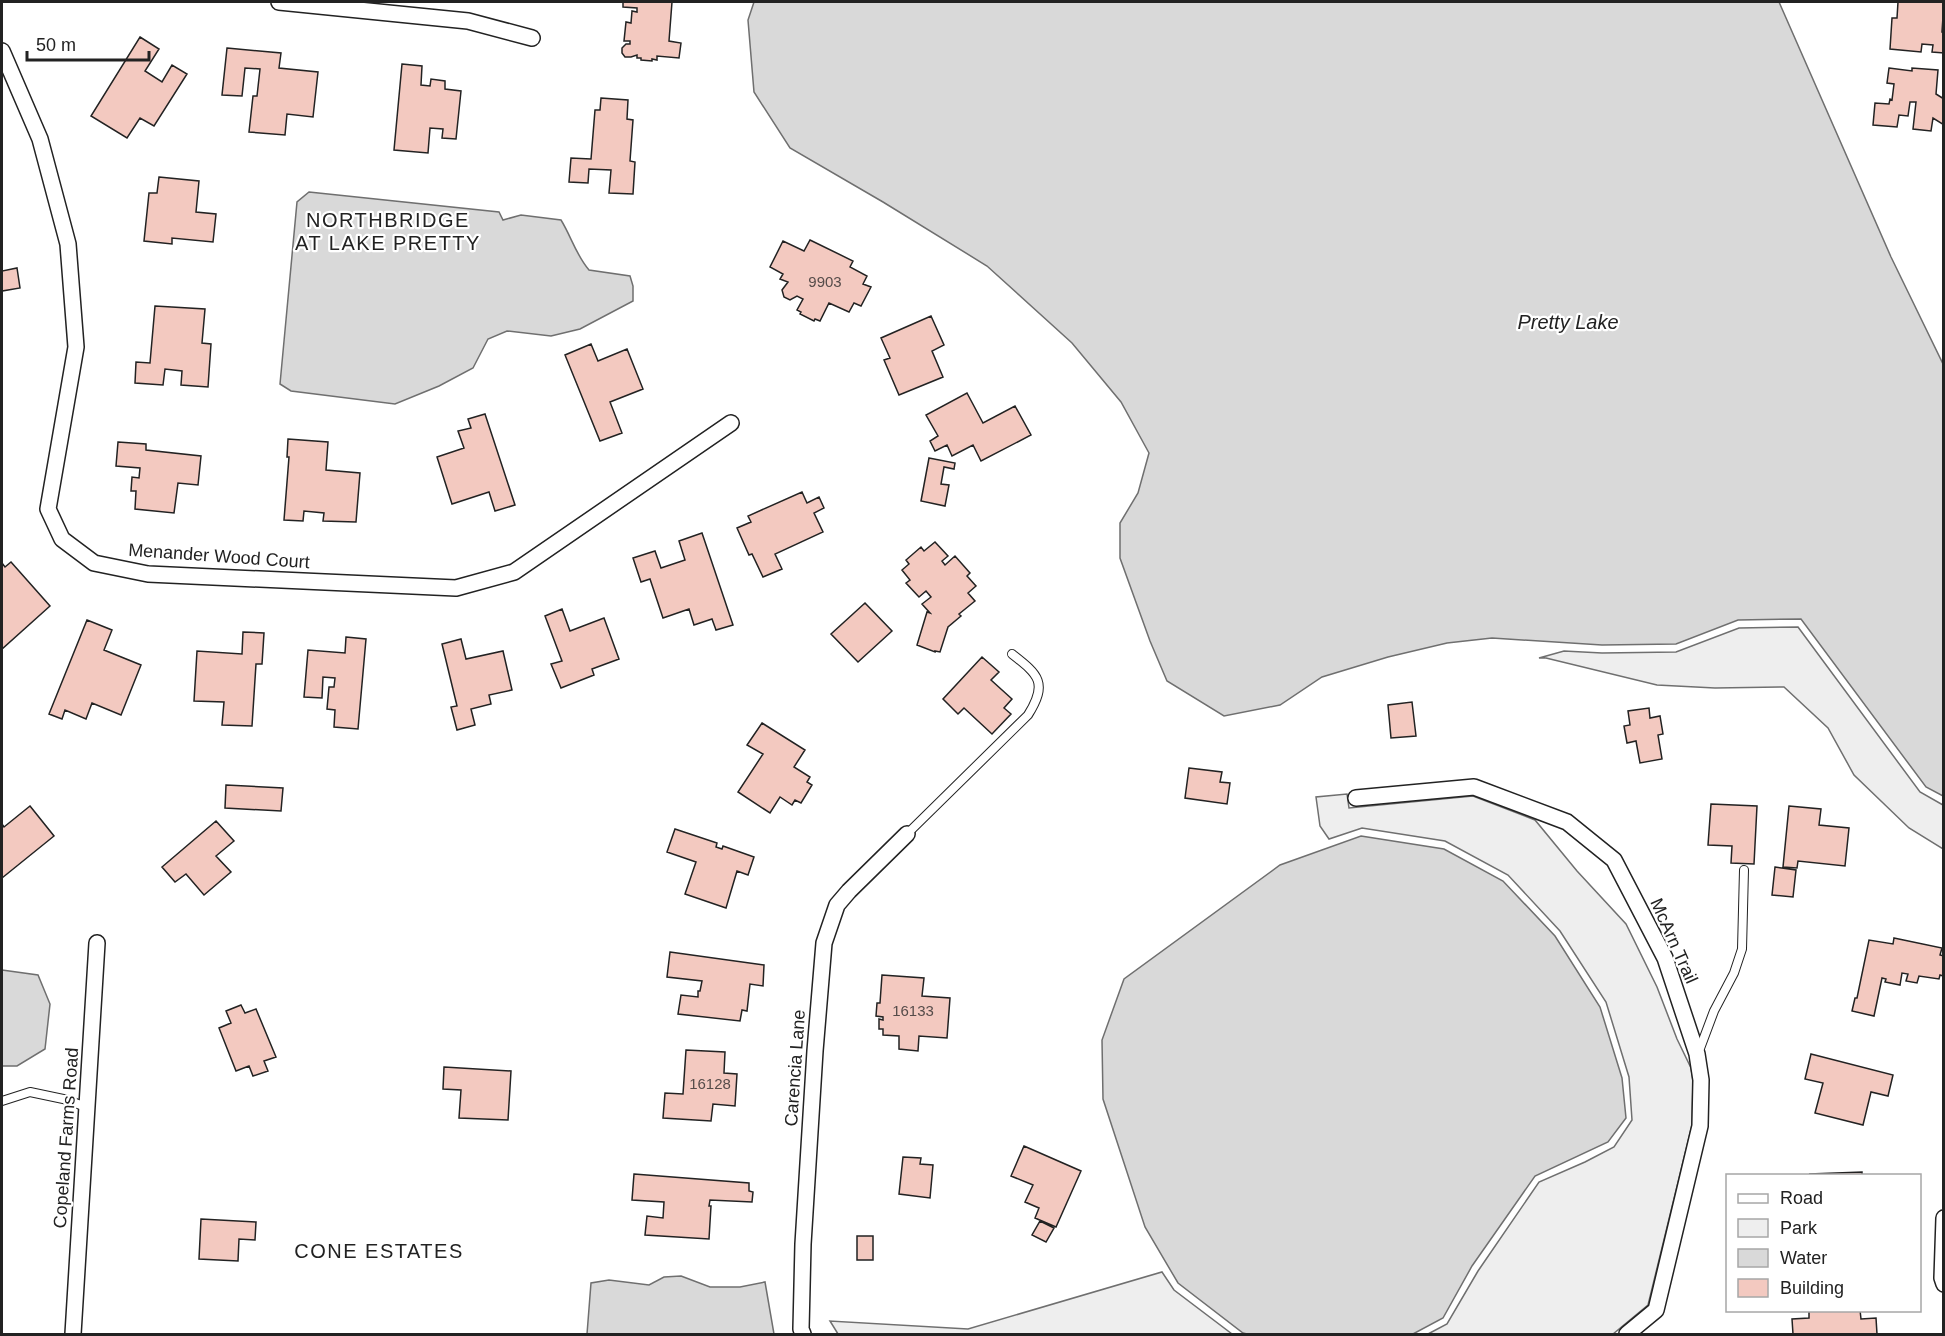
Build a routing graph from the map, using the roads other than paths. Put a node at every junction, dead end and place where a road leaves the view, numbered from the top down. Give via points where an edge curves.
1 (279, 2) edge
2 (532, 38) dead end
3 (2, 51) edge
4 (731, 423) dead end
5 (1012, 654) dead end
6 (1356, 798) dead end
7 (907, 834) joint
8 (1744, 870) dead end
9 (97, 943) dead end
10 (1697, 1054) junction
11 (2, 1101) edge
12 (88, 1108) junction
13 (1944, 1218) edge
14 (1944, 1284) edge
15 (73, 1335) edge
16 (803, 1335) edge
17 (1627, 1335) edge

1 - 2 street via 468,21
3 - 4 street, Menander Wood Court via 40,138 69,244 76,347 48,509 62,539 94,563 148,574 456,588 514,572
5 - 7 lane via 1033,671 1039,684 1038,700 1028,715
6 - 10 street, McArn Trail via 1474,787 1567,822 1614,860 1665,958
7 - 16 street, Carencia Lane via 837,905 824,943 802,1244
8 - 10 lane via 1742,949
9 - 12 street, Copeland Farms Road
10 - 17 street, McArn Trail via 1700,1126 1656,1310
11 - 12 lane via 30,1092
12 - 15 street, Copeland Farms Road
13 - 14 street

